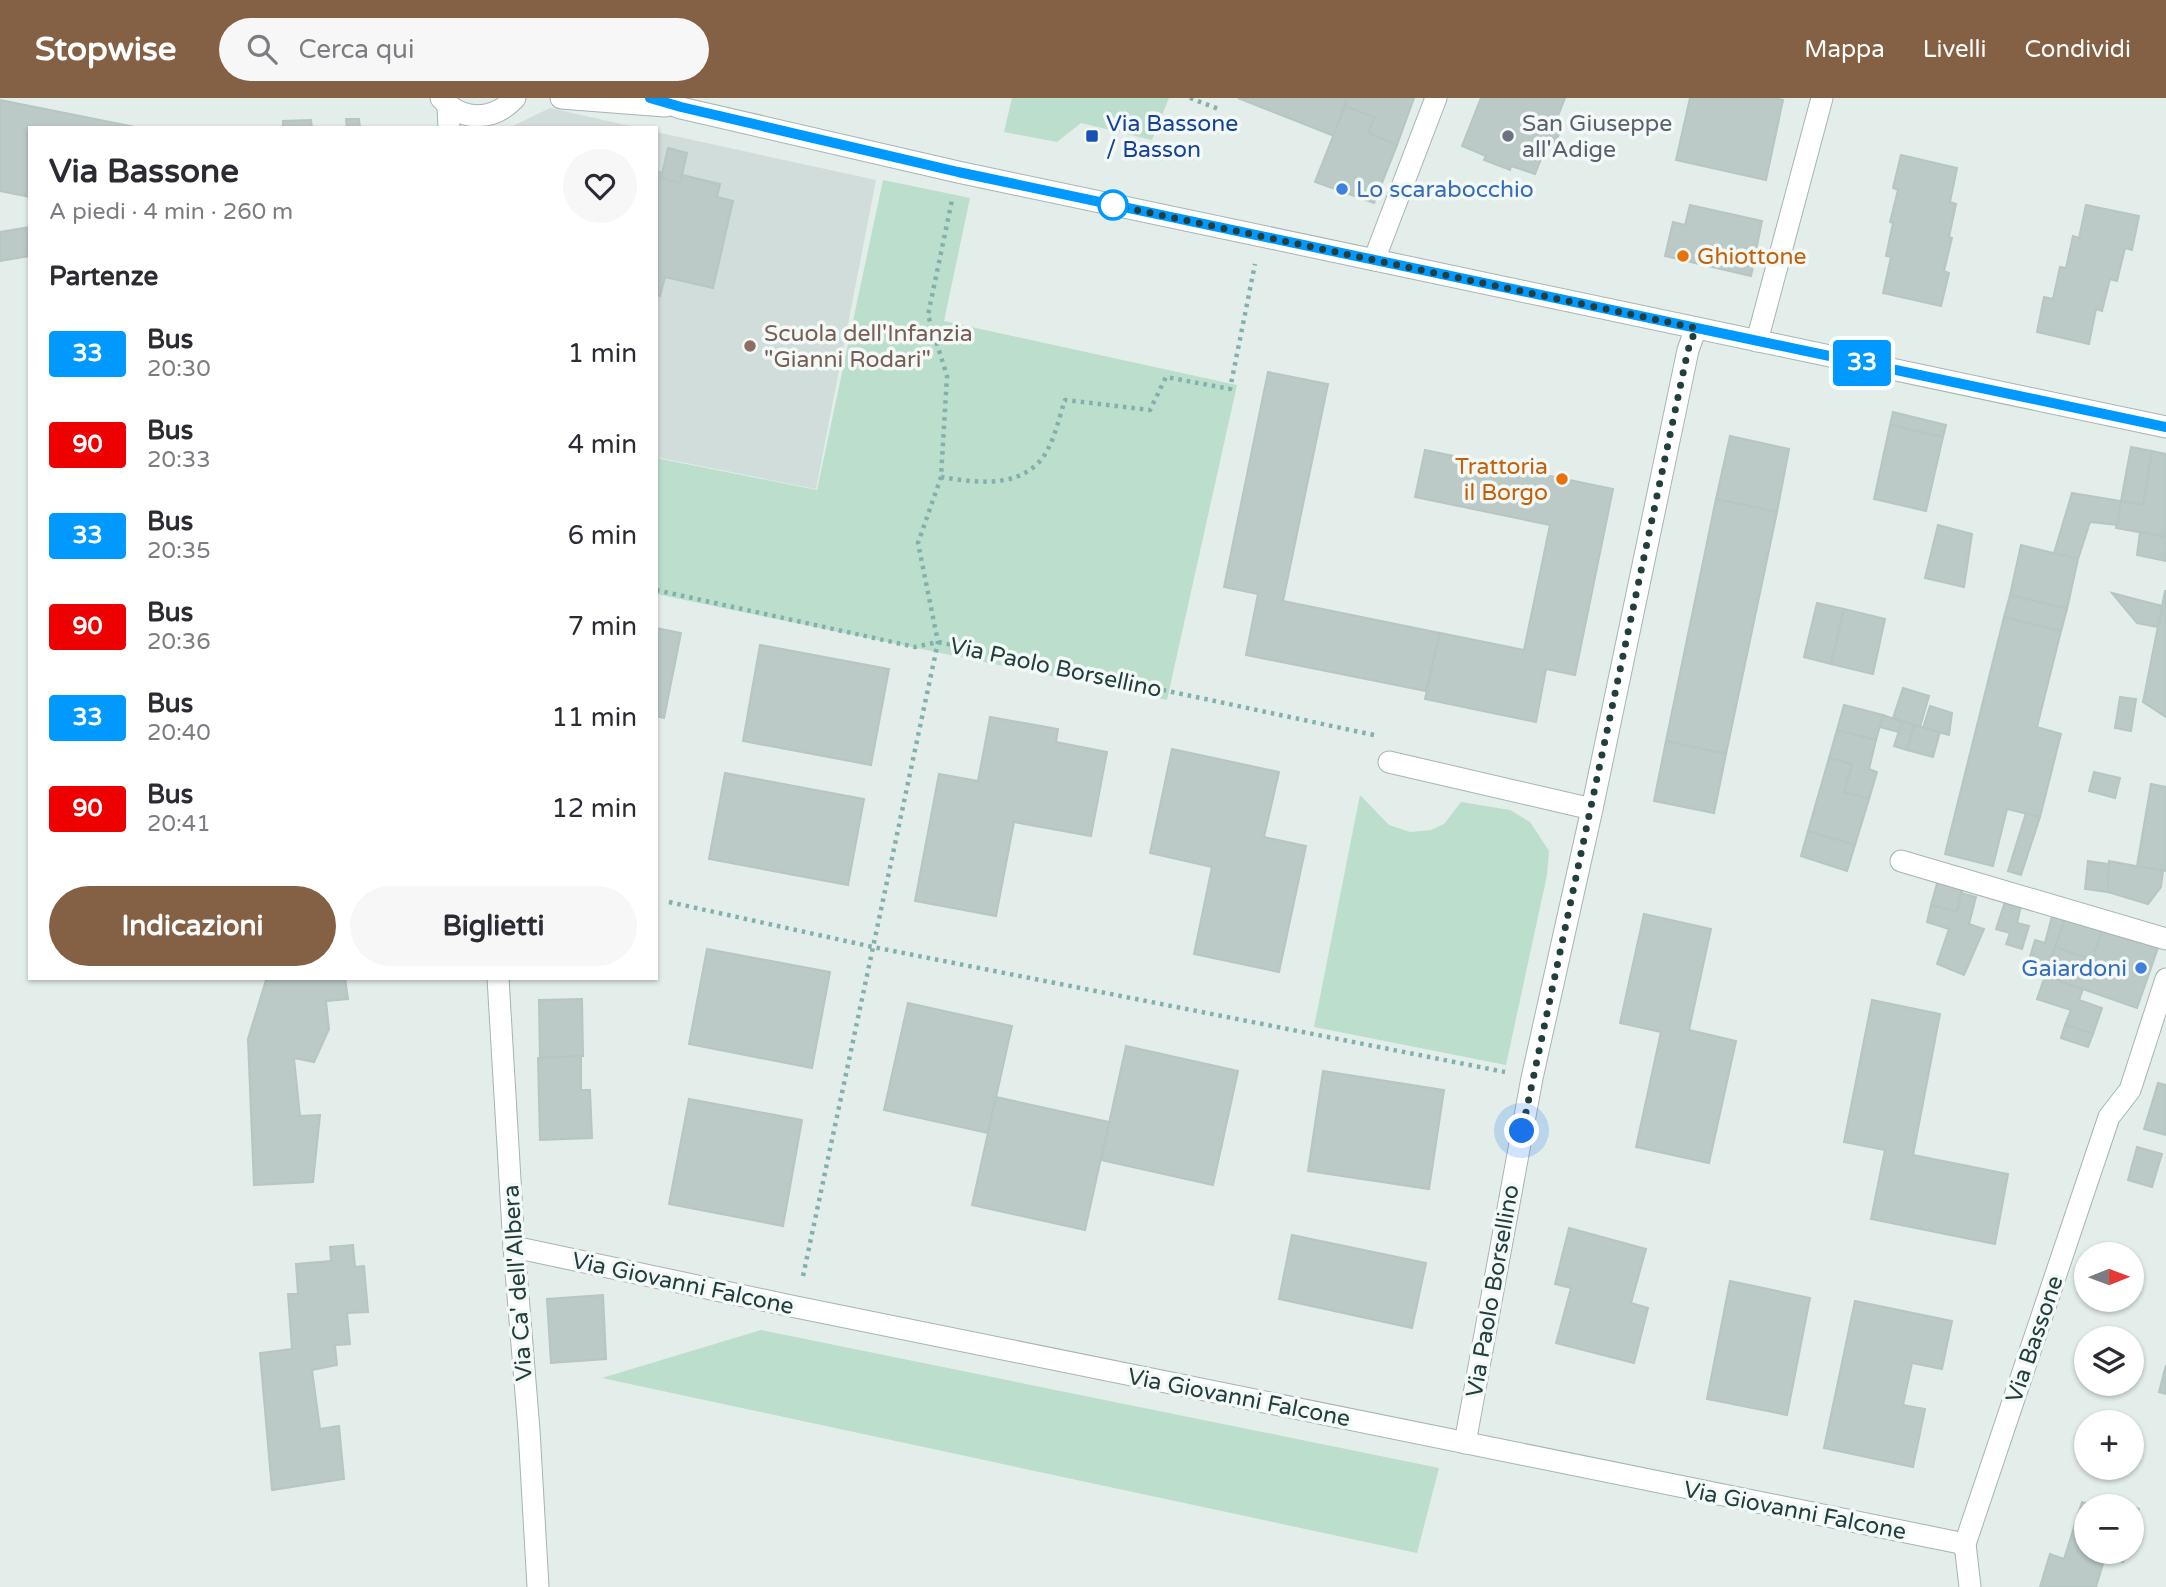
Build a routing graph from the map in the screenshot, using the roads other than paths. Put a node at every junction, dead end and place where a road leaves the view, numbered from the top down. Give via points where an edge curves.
1 (515, 98) edge
2 (561, 98) edge
3 (650, 98) edge
4 (1436, 98) edge
5 (1822, 98) edge
6 (444, 102) edge
7 (681, 107) junction
8 (483, 122) edge
9 (449, 126) edge
10 (1374, 260) junction
11 (1696, 328) junction
12 (1757, 341) junction
13 (2166, 427) edge
14 (1389, 762) dead end
15 (1592, 809) junction
16 (1901, 861) dead end
17 (2166, 939) edge
18 (2166, 979) edge
19 (498, 980) edge
20 (514, 1247) junction
21 (1465, 1443) junction
22 (1965, 1544) junction
23 (538, 1587) edge
24 (1970, 1587) edge

1 - 8 street
2 - 7 street
3 - 7 street
4 - 10 street
5 - 12 street
6 - 8 street
6 - 9 street
7 - 10 street via 958,172
10 - 11 street
11 - 12 street
11 - 15 street
12 - 13 street
14 - 15 street
15 - 21 street, Via Paolo Borsellino via 1532,1078
16 - 17 street
18 - 22 street, Via Bassone via 2130,1090 2109,1117
19 - 20 street, Via Ca' dell'Albera
20 - 21 street, Via Giovanni Falcone
20 - 23 street, Via Ca' dell'Albera
21 - 22 street, Via Giovanni Falcone
22 - 24 street, Via Bassone

